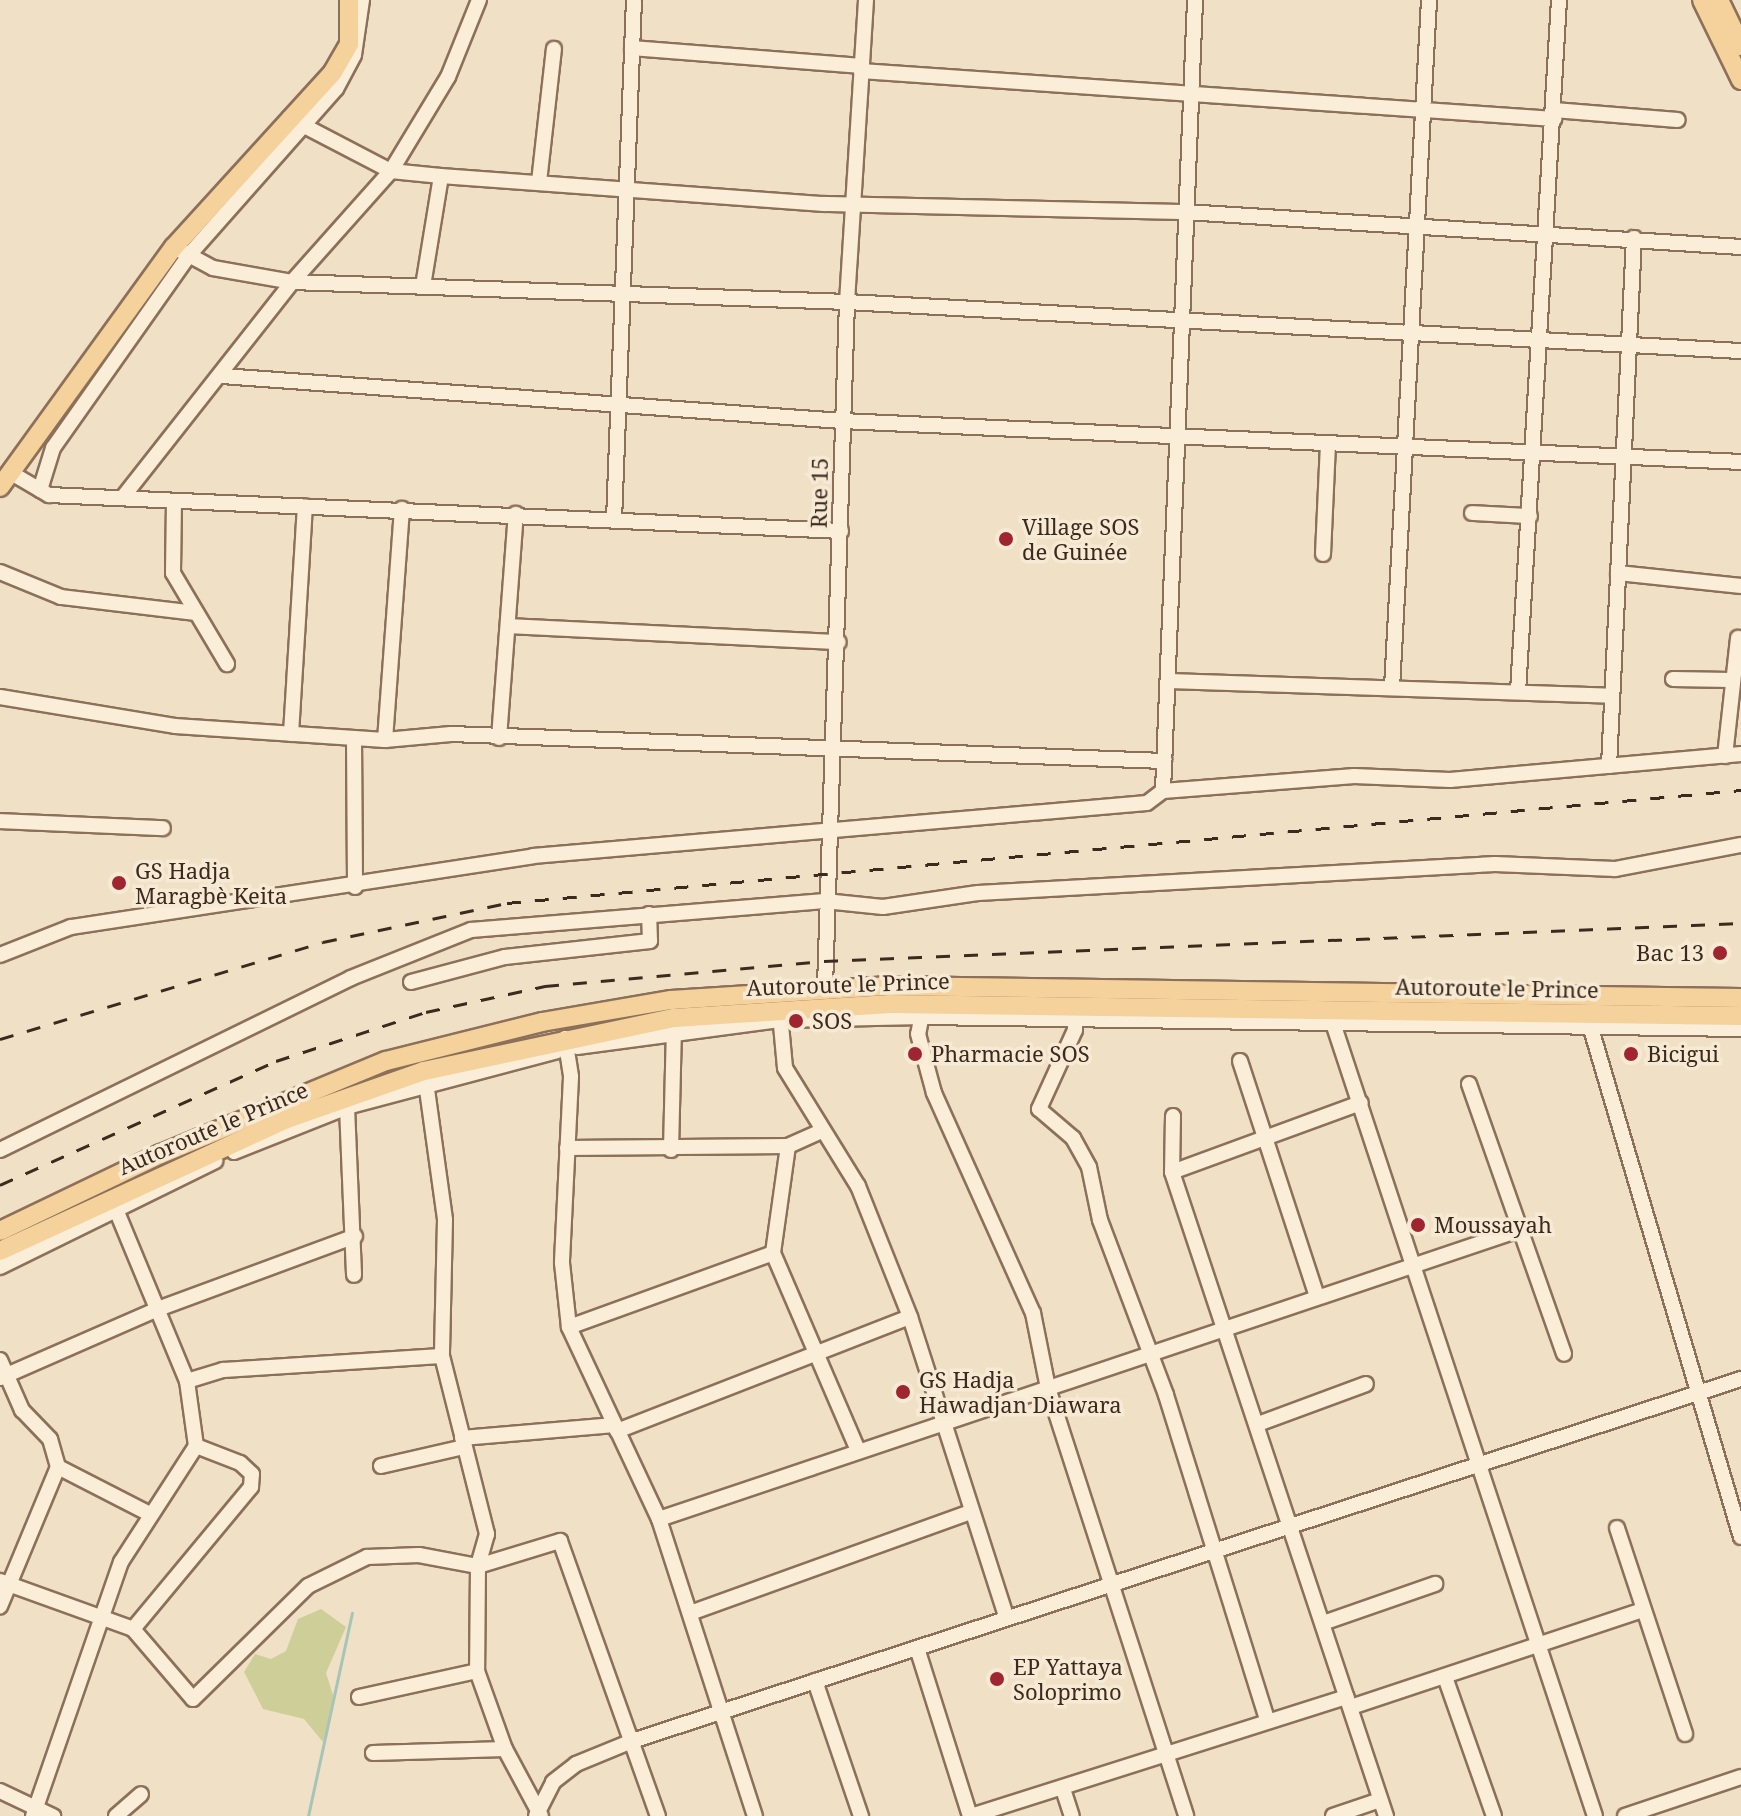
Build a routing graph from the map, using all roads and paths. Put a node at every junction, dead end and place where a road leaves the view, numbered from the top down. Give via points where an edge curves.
1 (349, 0) edge
2 (362, 0) edge
3 (479, 0) edge
4 (634, 0) edge
5 (866, 0) edge
6 (1195, 0) edge
7 (1429, 0) edge
8 (1559, 0) edge
9 (1702, 0) edge
10 (1719, 0) edge
11 (1741, 46) edge
12 (632, 48) junction
13 (554, 49) dead end
14 (861, 68) junction
15 (1741, 80) edge
16 (1191, 93) junction
17 (1426, 110) junction
18 (1554, 114) junction
19 (1678, 120) dead end
20 (295, 121) junction
21 (391, 171) junction
22 (441, 176) junction
23 (539, 182) junction
24 (626, 184) junction
25 (853, 202) junction
26 (1185, 212) junction
27 (1413, 224) junction
28 (1547, 232) junction
29 (1634, 238) junction
30 (1741, 247) edge
31 (182, 251) junction
32 (292, 282) junction
33 (423, 286) junction
34 (622, 292) junction
35 (847, 302) junction
36 (1180, 325) junction
37 (1412, 337) junction
38 (1539, 341) junction
39 (1629, 348) junction
40 (1741, 351) edge
41 (222, 376) junction
42 (619, 407) junction
43 (842, 421) junction
44 (1175, 436) junction
45 (1328, 444) junction
46 (1405, 446) junction
47 (1535, 451) junction
48 (1624, 459) junction
49 (1741, 462) edge
50 (6, 481) edge
51 (40, 490) junction
52 (123, 497) junction
53 (174, 501) junction
54 (305, 506) junction
55 (402, 509) junction
56 (1472, 513) dead end
57 (516, 514) junction
58 (1530, 516) junction
59 (614, 520) junction
60 (841, 531) junction
61 (1323, 554) dead end
62 (0, 572) edge
63 (1618, 573) junction
64 (1741, 586) edge
65 (195, 613) junction
66 (509, 626) junction
67 (1738, 638) dead end
68 (839, 642) junction
69 (227, 664) dead end
70 (1735, 676) edge
71 (1673, 679) dead end
72 (1169, 681) junction
73 (1392, 688) junction
74 (1518, 692) junction
75 (1612, 696) junction
76 (0, 697) edge
77 (291, 734) junction
78 (354, 738) junction
79 (499, 738) junction
80 (385, 740) junction
81 (834, 752) junction
82 (1741, 754) edge
83 (1725, 756) junction
84 (1164, 761) junction
85 (1609, 766) junction
86 (1163, 791) junction
87 (0, 821) edge
88 (163, 828) dead end
89 (830, 831) junction
90 (1741, 845) edge
91 (355, 887) junction
92 (825, 901) junction
93 (649, 914) junction
94 (0, 955) edge
95 (411, 982) dead end
96 (825, 987) junction
97 (1741, 998) edge
98 (923, 1011) junction
99 (1075, 1012) junction
100 (780, 1013) junction
101 (1331, 1016) junction
102 (1741, 1016) edge
103 (1590, 1023) junction
104 (1741, 1029) edge
105 (674, 1030) junction
106 (565, 1043) junction
107 (1240, 1061) dead end
108 (425, 1078) junction
109 (1469, 1084) dead end
110 (1361, 1103) junction
111 (347, 1107) junction
112 (1173, 1116) dead end
113 (822, 1131) junction
114 (1262, 1137) junction
115 (788, 1146) junction
116 (567, 1148) junction
117 (0, 1150) edge
118 (671, 1150) junction
119 (1172, 1172) junction
120 (114, 1204) junction
121 (1519, 1230) junction
122 (0, 1231) edge
123 (355, 1236) junction
124 (0, 1251) edge
125 (773, 1253) junction
126 (0, 1267) edge
127 (1414, 1267) junction
128 (354, 1275) dead end
129 (1317, 1297) junction
130 (158, 1309) junction
131 (910, 1317) junction
132 (569, 1327) junction
133 (1224, 1328) junction
134 (816, 1350) junction
135 (1564, 1354) dead end
136 (442, 1356) junction
137 (1152, 1357) junction
138 (0, 1360) edge
139 (4, 1376) edge
140 (1741, 1379) edge
141 (187, 1381) junction
142 (1366, 1384) dead end
143 (1048, 1388) junction
144 (1700, 1393) junction
145 (941, 1421) junction
146 (1258, 1424) junction
147 (615, 1428) junction
148 (463, 1442) junction
149 (196, 1446) junction
150 (857, 1448) junction
151 (1477, 1462) junction
152 (381, 1466) dead end
153 (58, 1467) junction
154 (971, 1512) junction
155 (148, 1513) junction
156 (659, 1519) junction
157 (1617, 1528) dead end
158 (1293, 1531) junction
159 (1741, 1537) edge
160 (1213, 1557) junction
161 (478, 1566) junction
162 (4, 1582) edge
163 (1435, 1584) dead end
164 (1108, 1585) junction
165 (0, 1606) edge
166 (1642, 1610) junction
167 (693, 1612) junction
168 (1006, 1616) junction
169 (108, 1617) junction
170 (1323, 1623) junction
171 (133, 1629) junction
172 (1538, 1647) junction
173 (917, 1648) junction
174 (477, 1671) junction
175 (1445, 1677) junction
176 (815, 1681) junction
177 (359, 1697) dead end
178 (1349, 1702) junction
179 (722, 1712) junction
180 (1267, 1720) junction
181 (1685, 1734) dead end
182 (632, 1741) junction
183 (505, 1749) junction
184 (373, 1753) dead end
185 (1165, 1753) junction
186 (1741, 1777) edge
187 (1063, 1789) junction
188 (0, 1791) edge
189 (141, 1794) dead end
190 (1380, 1800) junction
191 (34, 1811) edge
192 (539, 1815) edge
193 (53, 1816) edge
194 (116, 1816) edge
195 (658, 1816) edge
196 (755, 1816) edge
197 (861, 1816) edge
198 (971, 1816) edge
199 (1072, 1816) edge
200 (1186, 1816) edge
201 (1333, 1816) edge
202 (1386, 1816) edge
203 (1494, 1816) edge
204 (1595, 1816) edge
205 (1625, 1816) edge

1 - 20 main road via 349,44
2 - 20 street via 354,55 336,89
3 - 21 street via 448,77
4 - 12 street
5 - 14 street, Rue 15
6 - 16 street
7 - 17 street
8 - 18 street
9 - 15 main road
10 - 11 main road
12 - 14 street
12 - 24 street
13 - 23 street
14 - 16 street
14 - 25 street, Rue 15
16 - 17 street
16 - 26 street
17 - 18 street
17 - 27 street
18 - 19 street
18 - 28 street
20 - 21 street
20 - 31 main road
21 - 22 street
21 - 32 street
22 - 23 street
22 - 33 street
23 - 24 street
24 - 25 street
24 - 34 street
25 - 26 street
25 - 35 street, Rue 15
26 - 27 street
26 - 36 street
27 - 28 street
27 - 37 street
28 - 29 street
28 - 38 street
29 - 30 street
29 - 39 street
31 - 32 street via 213,268
31 - 50 main road
31 - 51 street via 53,448
32 - 33 street
32 - 41 street
33 - 34 street
34 - 35 street
34 - 42 street
35 - 36 street
35 - 43 street, Rue 15
36 - 37 street
36 - 44 street
37 - 38 street
37 - 46 street
38 - 39 street
38 - 47 street
39 - 40 street
39 - 48 street
41 - 42 street
41 - 52 street
42 - 43 street
42 - 59 street
43 - 44 street
43 - 60 street, Rue 15
44 - 45 street
44 - 72 street
45 - 46 street
45 - 61 street
46 - 47 street
46 - 73 street
47 - 48 street
47 - 58 street
48 - 49 street
48 - 63 street
50 - 51 street
51 - 52 street
52 - 53 street
53 - 54 street
53 - 65 street via 173,573
54 - 55 street
54 - 77 street
55 - 57 street
55 - 80 street
56 - 58 street
57 - 59 street
57 - 66 street
58 - 74 street
59 - 60 street
60 - 68 street, Rue 15
62 - 65 street via 61,597
63 - 64 street
63 - 75 street
65 - 69 street
66 - 68 street
66 - 79 street
67 - 70 street
68 - 81 street, Rue 15
70 - 71 street
70 - 83 street
72 - 73 street
72 - 84 street
73 - 74 street
74 - 75 street
75 - 85 street
76 - 77 street via 175,726
77 - 78 street
78 - 80 street
78 - 91 street
79 - 80 street
79 - 81 street
81 - 84 street
81 - 89 street, Rue 15
82 - 83 street
83 - 85 street
84 - 86 street
85 - 86 street
86 - 89 street via 1147,803
87 - 88 street
89 - 91 street via 533,856
89 - 92 street, Rue 15
90 - 92 street via 1615,869 1495,864 978,893 883,907
91 - 94 street via 71,927
92 - 93 street
92 - 96 street, Rue 15
93 - 95 street via 650,941 505,957
93 - 117 street via 471,930 351,978
96 - 97 main road, Autoroute le Prince
96 - 122 main road, Autoroute le Prince via 671,1000 542,1022 386,1061 161,1154
98 - 99 main road, Autoroute le Prince
98 - 100 main road, Autoroute le Prince
98 - 143 street via 918,1034 934,1093 1033,1313
99 - 101 main road, Autoroute le Prince
99 - 137 street via 1039,1109 1073,1138 1089,1167 1100,1220
100 - 105 street
100 - 106 main road, Autoroute le Prince
100 - 113 street via 785,1068
101 - 103 main road, Autoroute le Prince
101 - 110 street
102 - 103 main road, Autoroute le Prince
103 - 104 street
103 - 144 street
105 - 106 street
105 - 118 street
106 - 108 main road, Autoroute le Prince
106 - 116 street
107 - 114 street
108 - 111 street
108 - 120 main road, Autoroute le Prince via 287,1119
108 - 136 street via 445,1220
109 - 121 street
110 - 114 street
110 - 127 street
111 - 120 street
111 - 123 street
112 - 119 street
113 - 115 street
113 - 131 street via 858,1186
114 - 119 street
114 - 129 street
115 - 118 street
115 - 125 street
116 - 118 street
116 - 132 street via 562,1263
119 - 133 street
120 - 124 main road, Autoroute le Prince
120 - 126 street
120 - 130 street
121 - 127 street
121 - 135 street
123 - 128 street
123 - 130 street
125 - 132 street
125 - 134 street
127 - 129 street
127 - 151 street
129 - 133 street
130 - 139 street
130 - 141 street
131 - 134 street
131 - 145 street
132 - 147 street
133 - 137 street
133 - 146 street
134 - 147 street
134 - 150 street
136 - 141 street via 223,1370
136 - 148 street
137 - 143 street
137 - 160 street
138 - 139 street
139 - 153 street via 22,1410 50,1439
140 - 144 street
141 - 149 street
142 - 146 street
143 - 145 street
143 - 164 street
144 - 151 street
144 - 159 street
145 - 150 street
145 - 154 street
146 - 158 street
147 - 148 street
147 - 156 street
148 - 152 street
148 - 161 street via 487,1534
149 - 155 street
149 - 171 street via 240,1463 252,1474 251,1487
150 - 156 street
151 - 158 street
151 - 172 street
153 - 155 street
153 - 162 street
154 - 167 street
154 - 168 street
155 - 169 street via 121,1562
156 - 167 street
157 - 166 street
158 - 160 street
158 - 170 street
160 - 164 street
160 - 180 street
161 - 171 street via 419,1555 367,1557 308,1586 193,1699
161 - 174 street
161 - 182 street via 564,1543
162 - 165 street
162 - 169 street
163 - 170 street
164 - 168 street
164 - 185 street
166 - 172 street
166 - 181 street
167 - 179 street
168 - 173 street
169 - 171 street
169 - 191 street
170 - 178 street
172 - 175 street
172 - 204 street
173 - 176 street
173 - 198 street
174 - 177 street
174 - 183 street
175 - 178 street
175 - 203 street
176 - 179 street
176 - 197 street
178 - 180 street
178 - 190 street
179 - 182 street
179 - 196 street
180 - 185 street
182 - 192 street via 576,1764 553,1782
182 - 195 street
183 - 184 street
183 - 192 street
185 - 187 street
185 - 200 street
186 - 205 street
187 - 198 street
187 - 199 street
188 - 191 street
189 - 194 street
190 - 201 street
190 - 202 street
191 - 193 street

